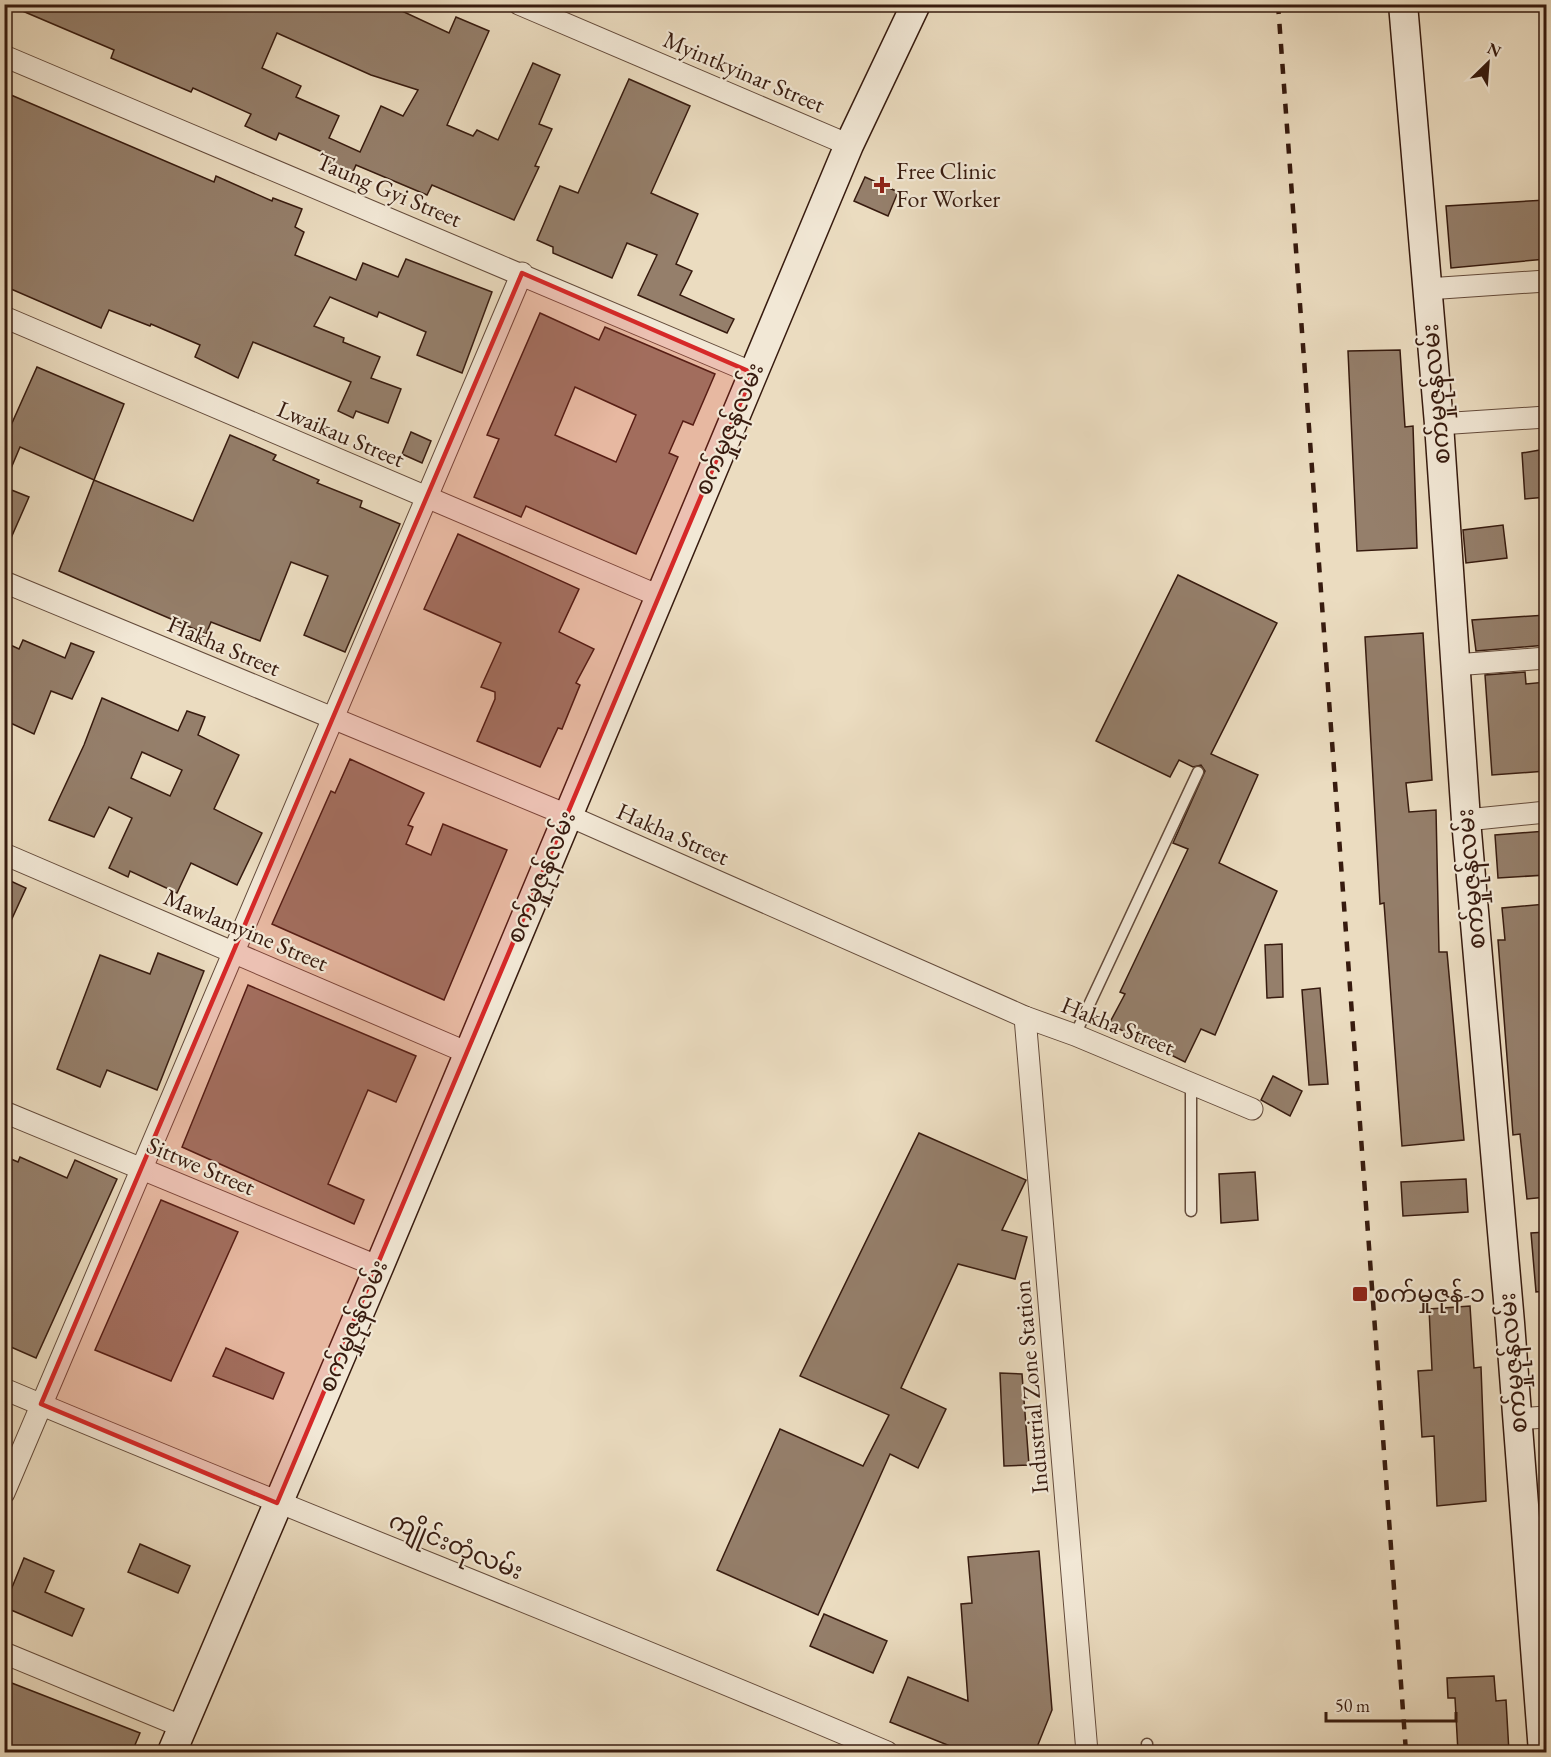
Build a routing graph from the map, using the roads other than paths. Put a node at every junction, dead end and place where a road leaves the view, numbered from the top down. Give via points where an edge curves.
1 (519, 4) edge
2 (916, 4) edge
3 (1403, 4) edge
4 (4, 56) edge
5 (849, 145) junction
6 (522, 273) junction
7 (1546, 281) edge
8 (1427, 289) junction
9 (4, 317) edge
10 (753, 373) junction
11 (1546, 417) edge
12 (1439, 424) junction
13 (426, 499) junction
14 (4, 582) edge
15 (659, 596) junction
16 (1546, 658) edge
17 (1455, 665) junction
18 (332, 719) junction
19 (1198, 771) dead end
20 (1546, 812) edge
21 (567, 815) junction
22 (1466, 820) junction
23 (4, 854) edge
24 (233, 952) junction
25 (1025, 1017) junction
26 (1075, 1035) junction
27 (468, 1053) junction
28 (1191, 1084) junction
29 (1252, 1109) dead end
30 (4, 1112) edge
31 (144, 1169) junction
32 (1191, 1211) dead end
33 (379, 1267) junction
34 (4, 1389) edge
35 (42, 1404) junction
36 (1546, 1417) edge
37 (1517, 1419) junction
38 (4, 1493) edge
39 (277, 1503) junction
40 (4, 1653) edge
41 (177, 1740) edge
42 (887, 1752) edge
43 (1087, 1752) edge
44 (1543, 1752) edge

1 - 5 street, Myintkyinar Street
2 - 5 street, စက်မှုဇုန်လမ်း
3 - 8 street, စက်မှုဇုန်လမ်း
4 - 6 street, Taung Gyi Street
5 - 10 street, စက်မှုဇုန်လမ်း
6 - 10 street, Taung Gyi Street
6 - 13 street
7 - 8 street
8 - 12 street, စက်မှုဇုန်လမ်း
9 - 13 street, Lwaikau Street
10 - 15 street, စက်မှုဇုန်လမ်း
11 - 12 street
12 - 17 street, စက်မှုဇုန်လမ်း
13 - 15 street, Lwaikau Street
13 - 18 street
14 - 18 street, Hakha Street
15 - 21 street, စက်မှုဇုန်လမ်း
16 - 17 street
17 - 22 street, စက်မှုဇုန်လမ်း
18 - 21 street, Hakha Street
18 - 24 street
19 - 26 lane
20 - 22 street
21 - 25 street, Hakha Street
21 - 27 street, စက်မှုဇုန်လမ်း
22 - 37 street, စက်မှုဇုန်လမ်း
23 - 24 street, Mawlamyine Street
24 - 27 street, Mawlamyine Street
24 - 31 street
25 - 26 street, Hakha Street
25 - 43 street, Industrial Zone Station
26 - 28 street, Hakha Street
27 - 33 street, စက်မှုဇုန်လမ်း
28 - 29 street, Hakha Street
28 - 32 lane
30 - 31 street, Sittwe Street
31 - 33 street, Sittwe Street
31 - 35 street
33 - 39 street, စက်မှုဇုန်လမ်း
34 - 35 street, ကျိုင်းတုံလမ်း
35 - 38 street
35 - 39 street, ကျိုင်းတုံလမ်း
36 - 37 street
37 - 44 street, စက်မှုဇုန်လမ်း
39 - 41 street, စက်မှုဇုန်လမ်း
39 - 42 street, ကျိုင်းတုံလမ်း via 679,1663
40 - 41 street

